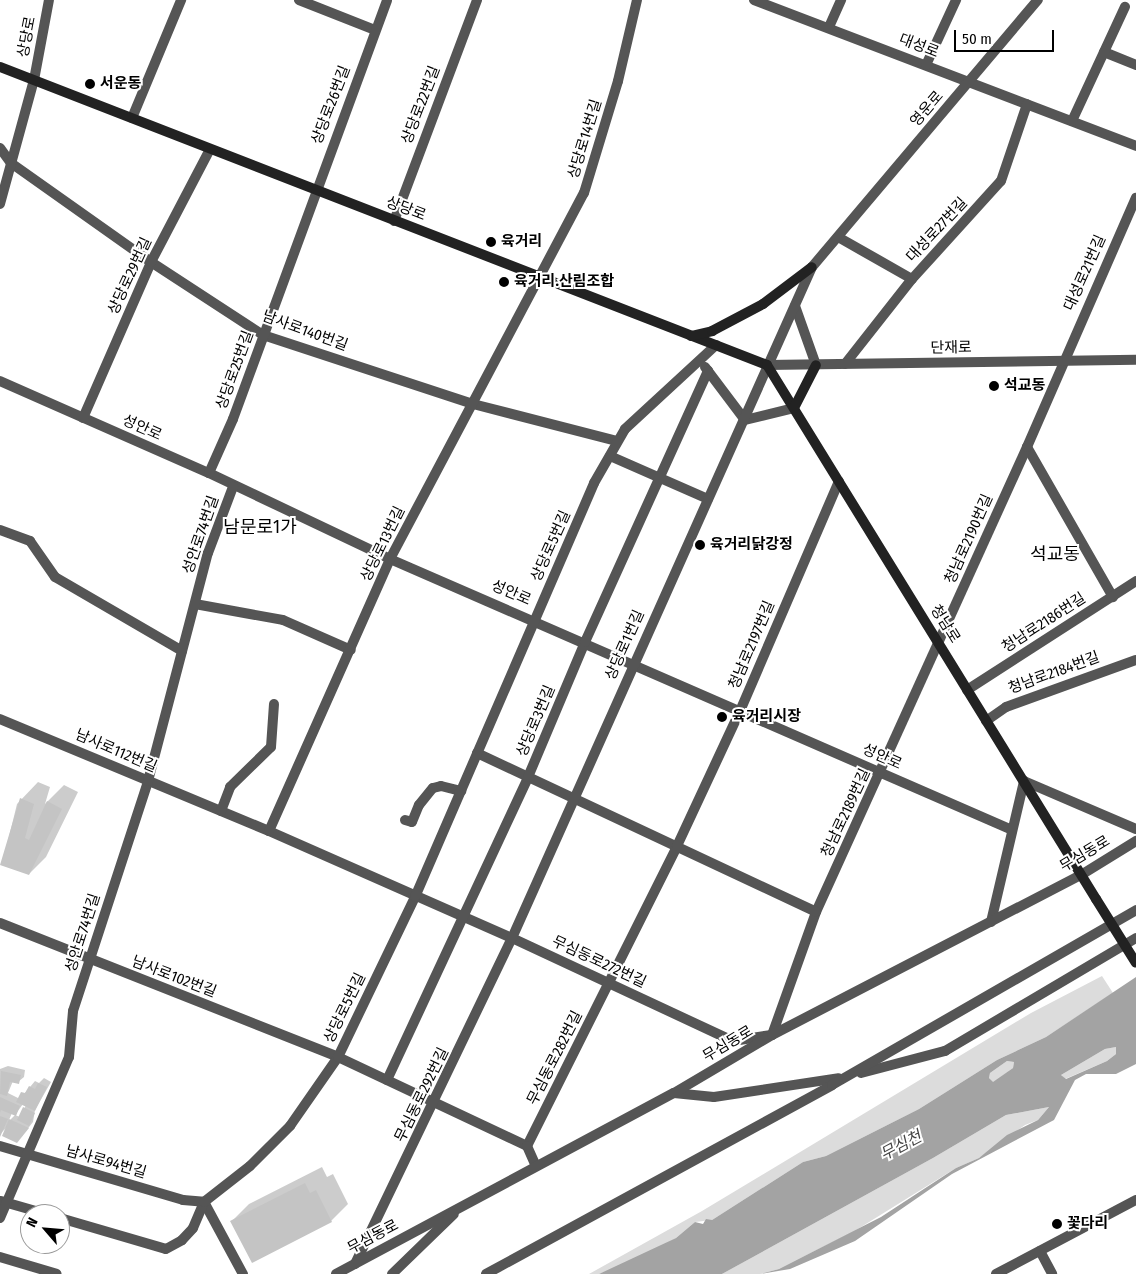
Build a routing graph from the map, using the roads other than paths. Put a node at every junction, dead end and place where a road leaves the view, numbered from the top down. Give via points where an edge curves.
1 (49, 0) edge
2 (181, 0) edge
3 (299, 0) edge
4 (387, 0) edge
5 (477, 0) edge
6 (637, 0) edge
7 (754, 0) edge
8 (842, 0) edge
9 (956, 0) edge
10 (1038, 0) edge
11 (1125, 7) dead end
12 (829, 27) junction
13 (375, 30) junction
14 (1104, 52) junction
15 (926, 65) junction
16 (1136, 66) edge
17 (0, 67) edge
18 (34, 80) junction
19 (970, 82) junction
20 (1027, 104) junction
21 (132, 118) junction
22 (1072, 122) junction
23 (1136, 146) edge
24 (0, 148) edge
25 (210, 149) junction
26 (11, 163) junction
27 (315, 190) junction
28 (1136, 198) edge
29 (0, 204) edge
30 (394, 221) junction
31 (838, 237) junction
32 (152, 262) junction
33 (812, 267) junction
34 (541, 278) junction
35 (912, 279) junction
36 (795, 306) junction
37 (263, 334) junction
38 (690, 337) junction
39 (716, 345) junction
40 (700, 360) junction
41 (1136, 360) edge
42 (1063, 361) junction
43 (845, 364) junction
44 (816, 365) junction
45 (767, 366) junction
46 (708, 371) junction
47 (0, 381) edge
48 (473, 404) junction
49 (794, 408) junction
50 (83, 418) junction
51 (745, 420) junction
52 (617, 442) junction
53 (1027, 447) junction
54 (610, 456) junction
55 (209, 473) junction
56 (659, 477) junction
57 (839, 481) junction
58 (233, 487) junction
59 (708, 499) junction
60 (0, 530) edge
61 (390, 559) junction
62 (1136, 582) edge
63 (1113, 597) junction
64 (195, 604) junction
65 (535, 620) junction
66 (585, 642) junction
67 (939, 643) junction
68 (351, 650) junction
69 (182, 651) junction
70 (1136, 660) edge
71 (633, 663) junction
72 (967, 690) junction
73 (274, 704) dead end
74 (740, 711) junction
75 (0, 719) edge
76 (986, 720) junction
77 (477, 753) junction
78 (881, 774) junction
79 (528, 778) junction
80 (148, 781) junction
81 (1024, 781) junction
82 (461, 791) junction
83 (574, 800) junction
84 (221, 811) junction
85 (405, 820) dead end
86 (1135, 827) edge
87 (1012, 830) junction
88 (269, 831) junction
89 (1136, 841) edge
90 (677, 846) junction
91 (1082, 875) junction
92 (415, 897) junction
93 (1136, 910) edge
94 (816, 912) junction
95 (463, 917) junction
96 (991, 922) junction
97 (0, 923) edge
98 (512, 938) junction
99 (1136, 938) edge
100 (90, 960) junction
101 (1136, 963) edge
102 (610, 983) junction
103 (772, 1035) junction
104 (338, 1057) junction
105 (846, 1077) junction
106 (387, 1080) junction
107 (674, 1093) junction
108 (435, 1103) junction
109 (0, 1146) edge
110 (527, 1146) junction
111 (26, 1155) junction
112 (536, 1166) junction
113 (1136, 1200) edge
114 (3, 1201) edge
115 (204, 1202) junction
116 (464, 1205) junction
117 (20, 1206) edge
118 (0, 1218) edge
119 (70, 1221) edge
120 (1040, 1251) junction
121 (0, 1257) edge
122 (355, 1264) junction
123 (57, 1274) edge
124 (243, 1274) edge
125 (336, 1274) edge
126 (392, 1274) edge
127 (486, 1274) edge
128 (996, 1274) edge
129 (1052, 1274) edge

1 - 18 street, 상당로
2 - 21 street
3 - 13 street
4 - 13 street, 상당로26번길
5 - 30 street, 상당로22번길
6 - 34 street, 상당로14번길 via 618,81 584,193
7 - 12 street, 대성로
8 - 12 street
9 - 15 street
10 - 19 street, 영운로
11 - 14 street
12 - 15 street, 대성로
13 - 27 street, 상당로26번길
14 - 16 street
14 - 22 street
15 - 19 street, 대성로
17 - 18 main road, 상당로
18 - 21 main road, 상당로
18 - 26 street
19 - 20 street, 대성로
19 - 31 street, 영운로
20 - 22 street, 대성로
20 - 35 street, 대성로27번길 via 1001,181
21 - 25 main road, 상당로
22 - 23 street, 대성로
24 - 26 street, 남사로140번길
25 - 27 main road, 상당로
25 - 32 street, 상당로29번길
26 - 29 street
26 - 32 street, 남사로140번길
27 - 30 main road, 상당로
27 - 37 street, 상당로25번길
28 - 42 street, 대성로21번길
30 - 34 main road, 상당로
31 - 33 street, 영운로
31 - 35 street
32 - 37 street, 남사로140번길
32 - 50 street, 상당로29번길
33 - 36 street, 영운로
33 - 38 main road via 736,320
34 - 38 main road, 상당로
34 - 48 street, 상당로13번길
35 - 43 street, 대성로27번길
36 - 44 street
36 - 45 street, 영운로
37 - 48 street, 남사로140번길
37 - 55 street, 상당로25번길 via 233,419
38 - 39 main road, 상당로
39 - 40 street, 상당로5번길
39 - 45 main road, 상당로
40 - 46 street
40 - 52 street, 상당로5번길 via 625,428
41 - 42 street, 단재로
42 - 43 street, 단재로
42 - 53 street, 청남로2190번길
43 - 44 street, 단재로
44 - 45 street, 단재로
44 - 49 main road
45 - 49 main road, 청남로
45 - 51 street, 상당로1번길
46 - 51 street
46 - 56 street, 상당로3번길
47 - 50 street, 성안로
48 - 52 street, 남사로140번길
48 - 61 street, 상당로13번길
49 - 51 street
49 - 57 main road, 청남로
50 - 55 street, 성안로
51 - 59 street, 상당로1번길
52 - 54 street, 상당로5번길
53 - 63 street
53 - 67 street, 청남로2190번길
54 - 56 street
54 - 65 street, 상당로5번길
55 - 58 street, 성안로
56 - 59 street
56 - 66 street, 상당로3번길
57 - 67 main road, 청남로
57 - 74 street, 청남로2197번길
58 - 61 street, 성안로
58 - 64 street, 성안로74번길 via 208,553
59 - 71 street, 상당로1번길
60 - 69 street via 30,541 55,577
61 - 65 street, 성안로
61 - 68 street, 상당로13번길
62 - 63 street, 청남로2186번길
63 - 72 street, 청남로2186번길
64 - 68 street via 283,620
64 - 69 street, 성안로74번길
65 - 66 street, 성안로
65 - 77 street, 상당로5번길
66 - 71 street, 성안로
66 - 79 street, 상당로3번길
67 - 72 main road, 청남로
67 - 78 street, 청남로2189번길
68 - 88 street, 상당로13번길
69 - 80 street, 성안로74번길
70 - 76 street, 청남로2184번길 via 1006,707
71 - 74 street, 성안로
71 - 83 street, 상당로1번길
72 - 76 main road, 청남로
73 - 84 street via 271,747 230,787
74 - 78 street, 성안로
74 - 90 street, 청남로2197번길
75 - 80 street, 남사로112번길
76 - 81 main road, 청남로
77 - 79 street
77 - 82 street, 상당로5번길
78 - 87 street, 성안로
78 - 94 street, 청남로2189번길
79 - 83 street
79 - 95 street, 상당로3번길
80 - 84 street, 남사로112번길
80 - 100 street, 성안로74번길
81 - 86 street
81 - 87 street
81 - 91 main road, 청남로
82 - 85 street via 442,786 432,788 419,805 412,822
82 - 92 street, 상당로5번길
83 - 90 street
83 - 98 street, 상당로1번길
84 - 88 street, 남사로112번길
87 - 96 street
88 - 92 street, 남사로112번길
89 - 91 street, 무심동로
90 - 94 street
90 - 102 street, 청남로2197번길
91 - 96 street, 무심동로
91 - 101 main road, 청남로, bridge
92 - 95 street, 무심동로272번길
92 - 104 street, 상당로5번길
93 - 105 street
94 - 103 street, 청남로2189번길
95 - 98 street, 무심동로272번길
95 - 106 street, 상당로3번길
96 - 103 street, 무심동로
97 - 100 street, 남사로102번길
98 - 102 street, 무심동로272번길
98 - 108 street, 무심동로292번길
99 - 105 street via 945,1051
100 - 104 street, 남사로102번길
100 - 111 street, 성안로74번길 via 73,1011 69,1057
102 - 103 street, 무심동로272번길 via 733,1041
102 - 110 street, 무심동로282번길
103 - 107 street, 무심동로
104 - 106 street, 남사로102번길
104 - 115 street, 상당로5번길 via 290,1126 250,1166
105 - 107 street via 714,1097
105 - 127 street
106 - 108 street, 남사로102번길
107 - 112 street, 무심동로
108 - 110 street, 남사로102번길
108 - 122 street, 무심동로292번길
109 - 111 street, 남사로94번길
110 - 112 street
111 - 114 street, 성안로74번길
111 - 115 street, 남사로94번길 via 183,1200
112 - 116 street, 무심동로
113 - 120 street
114 - 117 street
114 - 118 street, 성안로74번길
115 - 119 street via 193,1228 182,1240 166,1249
115 - 124 street
116 - 122 street, 무심동로
116 - 126 street
120 - 128 street
120 - 129 street
121 - 123 street
122 - 125 street, 무심동로

